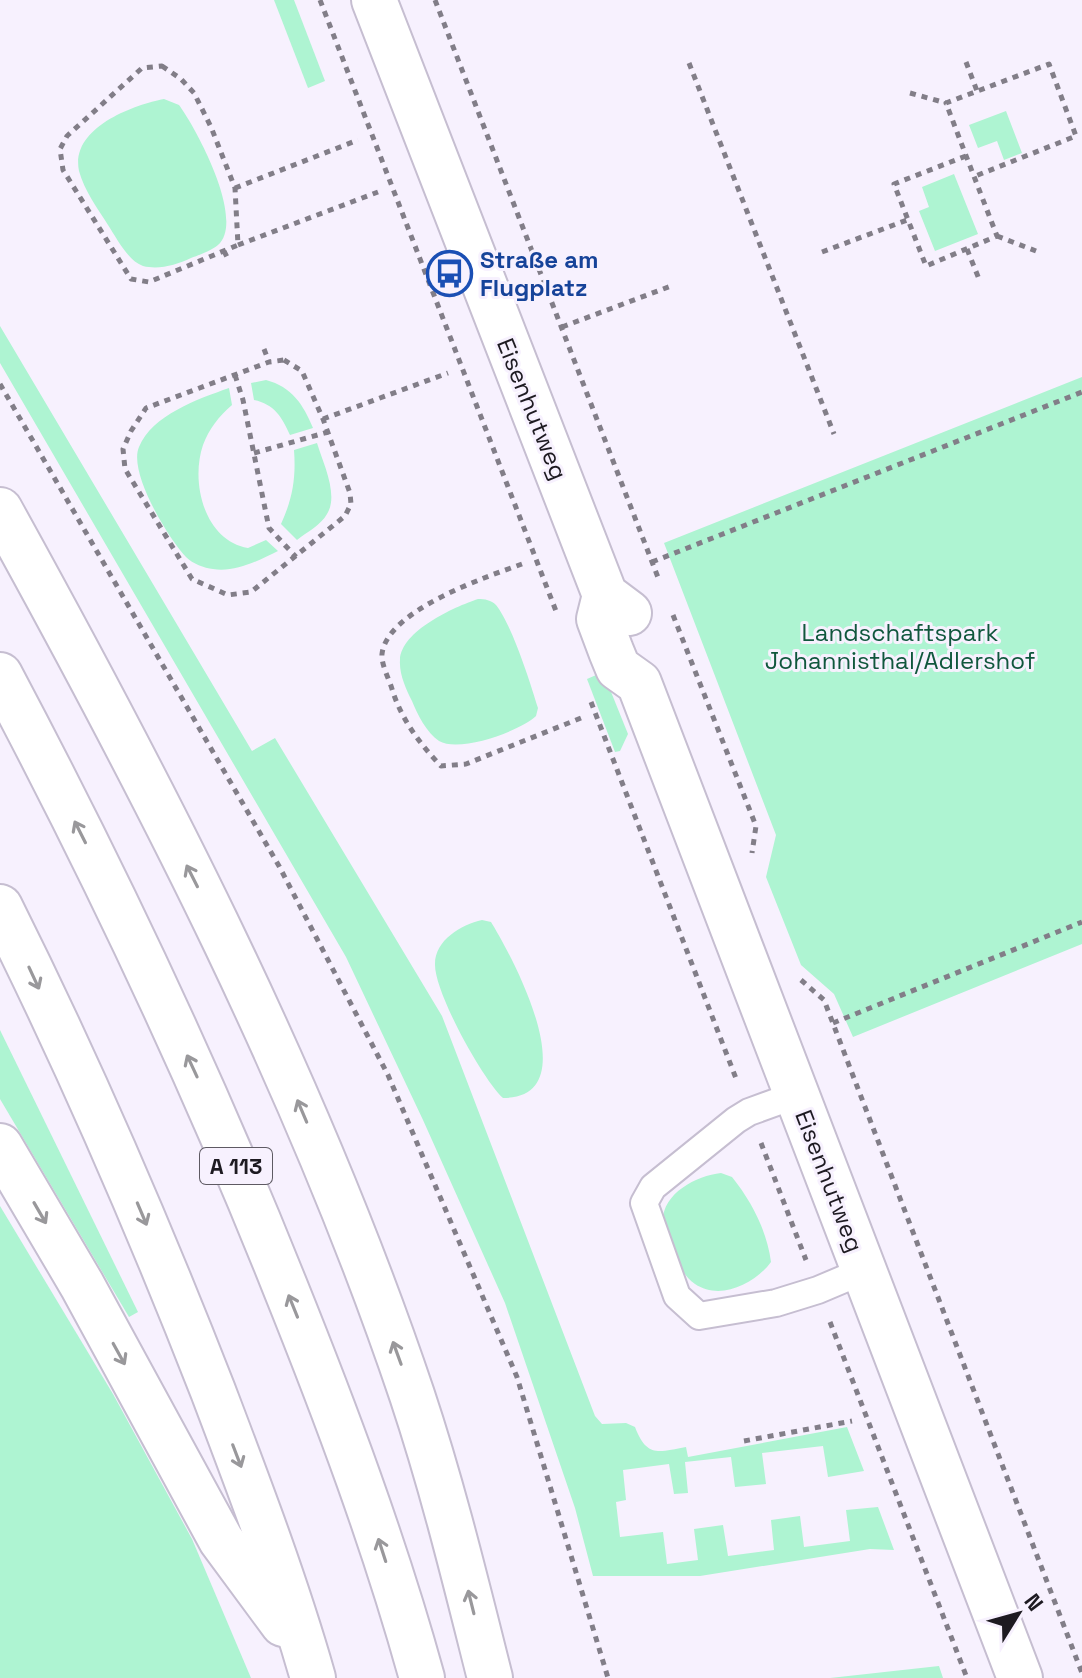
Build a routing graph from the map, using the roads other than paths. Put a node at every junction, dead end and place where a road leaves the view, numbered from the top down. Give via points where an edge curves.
1 (374, 0) edge
2 (0, 510) edge
3 (0, 675) edge
4 (0, 907) edge
5 (796, 1095) junction
6 (0, 1146) edge
7 (863, 1271) junction
8 (310, 1666) edge
9 (422, 1678) edge
10 (490, 1678) edge
11 (1020, 1678) edge

1 - 5 main road, Eisenhutweg via 605,595 628,611 640,641 646,657 639,683
10 -> 2 main road via 412,1395 338,1195 221,934 92,676
9 -> 3 main road, A 113 via 360,1481 258,1218 145,964
4 -> 8 main road via 97,1110 165,1269 259,1512
5 - 7 main road, Eisenhutweg
5 - 7 lane via 749,1112 653,1187 644,1203 677,1296 699,1316 776,1303
6 -> 8 main road via 221,1540
7 - 11 main road, Eisenhutweg

